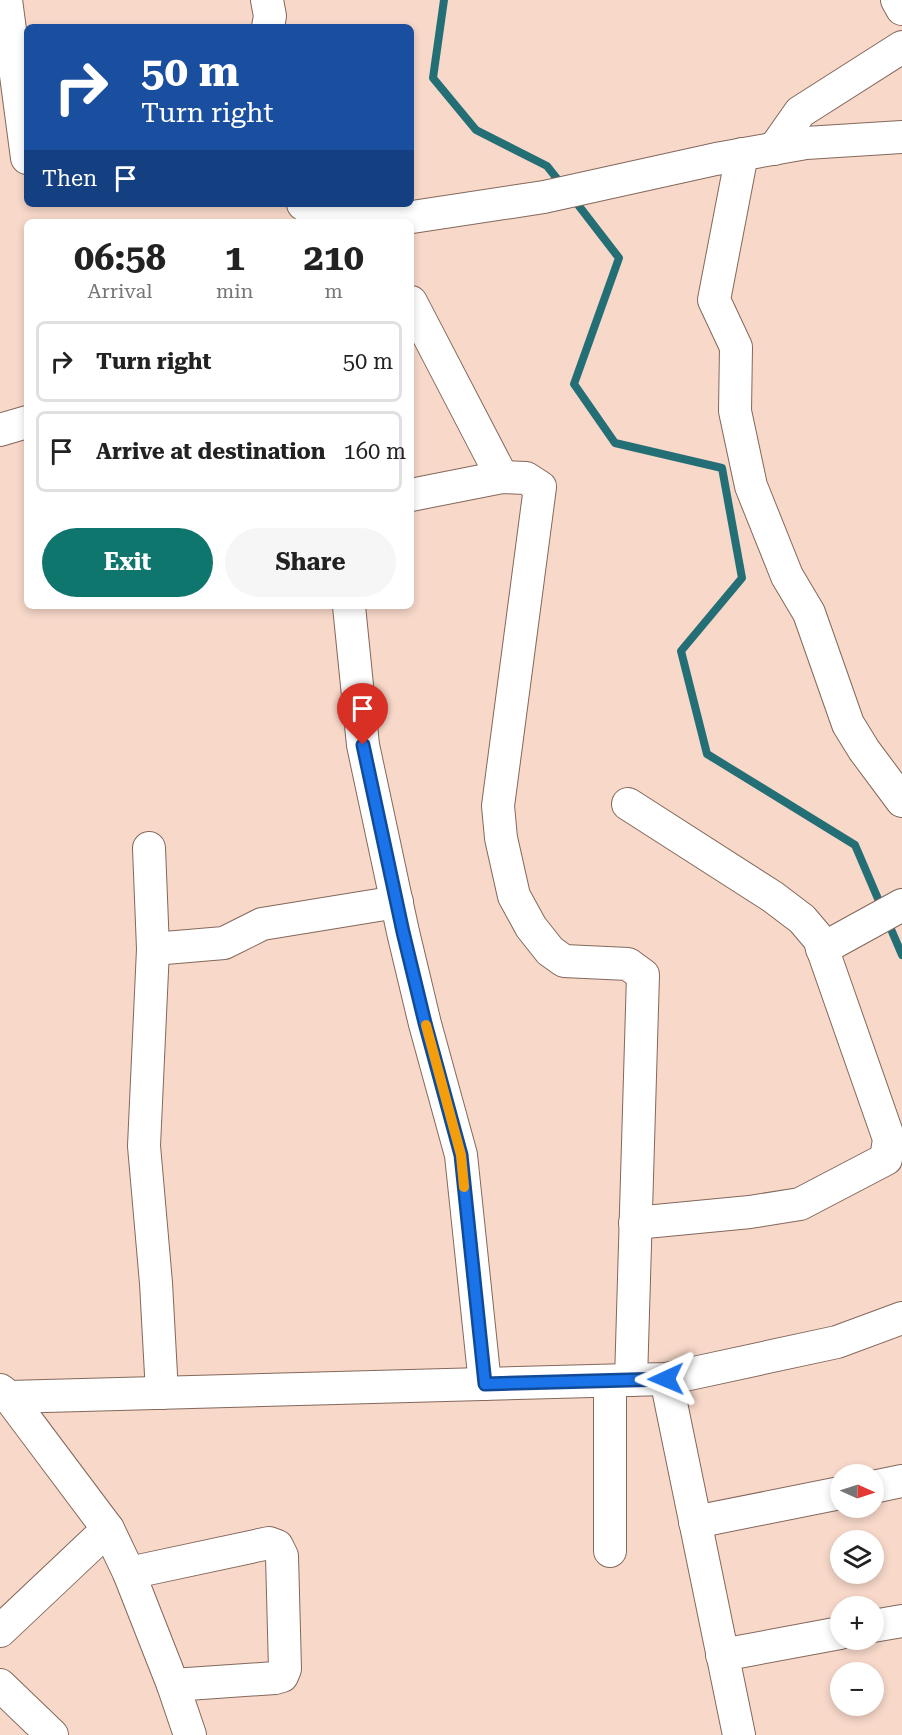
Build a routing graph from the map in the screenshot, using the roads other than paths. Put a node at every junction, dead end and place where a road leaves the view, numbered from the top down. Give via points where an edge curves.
1 (6, 0) edge
2 (267, 0) edge
3 (897, 0) edge
4 (902, 9) edge
5 (269, 24) edge
6 (902, 47) edge
7 (24, 135) edge
8 (902, 137) edge
9 (774, 149) junction
10 (0, 152) edge
11 (742, 154) junction
12 (24, 157) edge
13 (307, 207) edge
14 (332, 219) edge
15 (399, 219) edge
16 (414, 308) edge
17 (24, 423) edge
18 (0, 430) edge
19 (502, 477) junction
20 (414, 494) edge
21 (349, 609) edge
22 (902, 801) edge
23 (628, 804) dead end
24 (149, 848) dead end
25 (397, 902) junction
26 (889, 912) edge
27 (822, 949) junction
28 (153, 950) junction
29 (636, 1223) junction
30 (902, 1318) edge
31 (666, 1379) junction
32 (621, 1381) junction
33 (485, 1384) junction
34 (4, 1393) edge
35 (162, 1393) junction
36 (902, 1481) edge
37 (884, 1485) edge
38 (830, 1495) edge
39 (695, 1522) junction
40 (108, 1529) junction
41 (610, 1551) dead end
42 (129, 1573) junction
43 (902, 1621) edge
44 (884, 1624) edge
45 (0, 1631) edge
46 (830, 1635) edge
47 (722, 1655) junction
48 (172, 1684) junction
49 (0, 1685) edge
50 (52, 1735) edge
51 (190, 1735) edge
52 (738, 1735) edge

1 - 7 street
2 - 5 street
3 - 4 street
6 - 9 street via 800,112
8 - 9 street
9 - 11 street
10 - 12 street
11 - 15 street via 544,197
11 - 22 street via 714,300 736,347 735,411 751,486 787,576 809,613 848,724
13 - 14 street
16 - 19 street
17 - 18 street
19 - 20 street
19 - 29 street via 526,478 540,487 498,806 501,838 514,896 550,951 564,961 628,964 643,975
21 - 25 street via 363,745
23 - 27 street via 773,897 802,919 819,939
24 - 28 street
25 - 28 street via 262,924 224,943
25 - 33 street via 461,1155
26 - 27 street
27 - 29 street via 890,1139 886,1159 801,1204
28 - 35 street via 144,1146
29 - 32 street
30 - 31 street via 837,1342
31 - 32 street
31 - 39 street
32 - 33 street
32 - 41 street
33 - 35 street
34 - 35 street
34 - 40 street
36 - 37 street
38 - 39 street
39 - 47 street
40 - 42 street
40 - 45 street
42 - 48 street
42 - 48 street via 269,1543 277,1546 282,1556 282,1676
43 - 44 street
46 - 47 street
47 - 52 street
48 - 51 street
49 - 50 street

